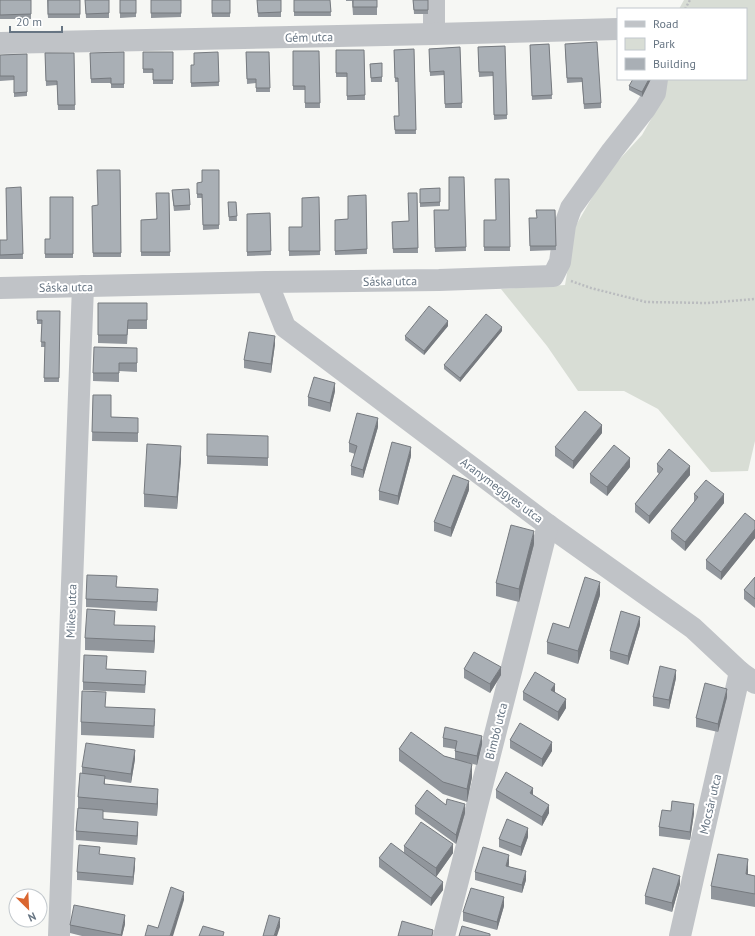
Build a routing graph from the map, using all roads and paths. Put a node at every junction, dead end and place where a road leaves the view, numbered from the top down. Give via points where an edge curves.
1 (434, 0) edge
2 (617, 29) edge
3 (434, 34) junction
4 (0, 43) edge
5 (657, 80) edge
6 (553, 276) junction
7 (266, 282) junction
8 (84, 286) junction
9 (0, 288) edge
10 (755, 300) edge
11 (548, 525) junction
12 (748, 678) edge
13 (59, 936) edge
14 (444, 936) edge
15 (680, 936) edge

1 - 3 street
2 - 3 street, Gém utca
3 - 4 street, Gém utca
5 - 6 street via 655,93 645,109 571,208 565,225 560,262
6 - 7 street, Sáska utca
6 - 10 path via 646,302 707,303
7 - 8 street, Sáska utca
7 - 11 street, Aranymeggyes utca via 285,327
8 - 9 street, Sáska utca
8 - 13 street, Mikes utca
11 - 12 street, Aranymeggyes utca via 693,628
11 - 14 street, Bimbó utca
12 - 15 street, Mocsár utca

